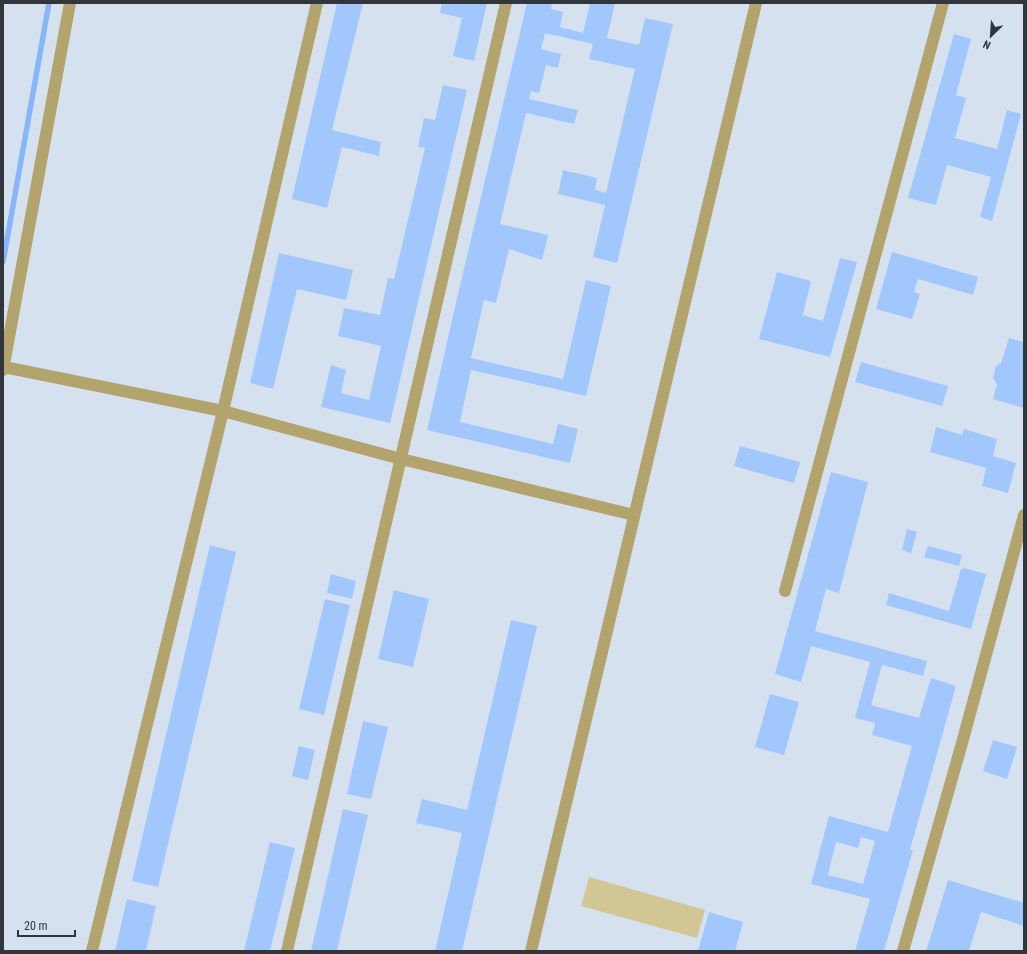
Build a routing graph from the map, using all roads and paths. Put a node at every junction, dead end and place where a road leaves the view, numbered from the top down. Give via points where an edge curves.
1 (70, 3) edge
2 (317, 3) edge
3 (506, 3) edge
4 (756, 3) edge
5 (943, 3) edge
6 (4, 367) edge
7 (3, 370) edge
8 (223, 411) junction
9 (401, 458) junction
10 (634, 515) junction
11 (1024, 515) edge
12 (785, 591) dead end
13 (92, 951) edge
14 (288, 951) edge
15 (531, 951) edge
16 (902, 951) edge

1 - 6 street
2 - 8 street
3 - 9 street
4 - 10 street
5 - 12 street
6 - 7 street
6 - 8 street
8 - 9 street
8 - 13 street
9 - 10 street
9 - 14 street
10 - 15 street
11 - 16 street

